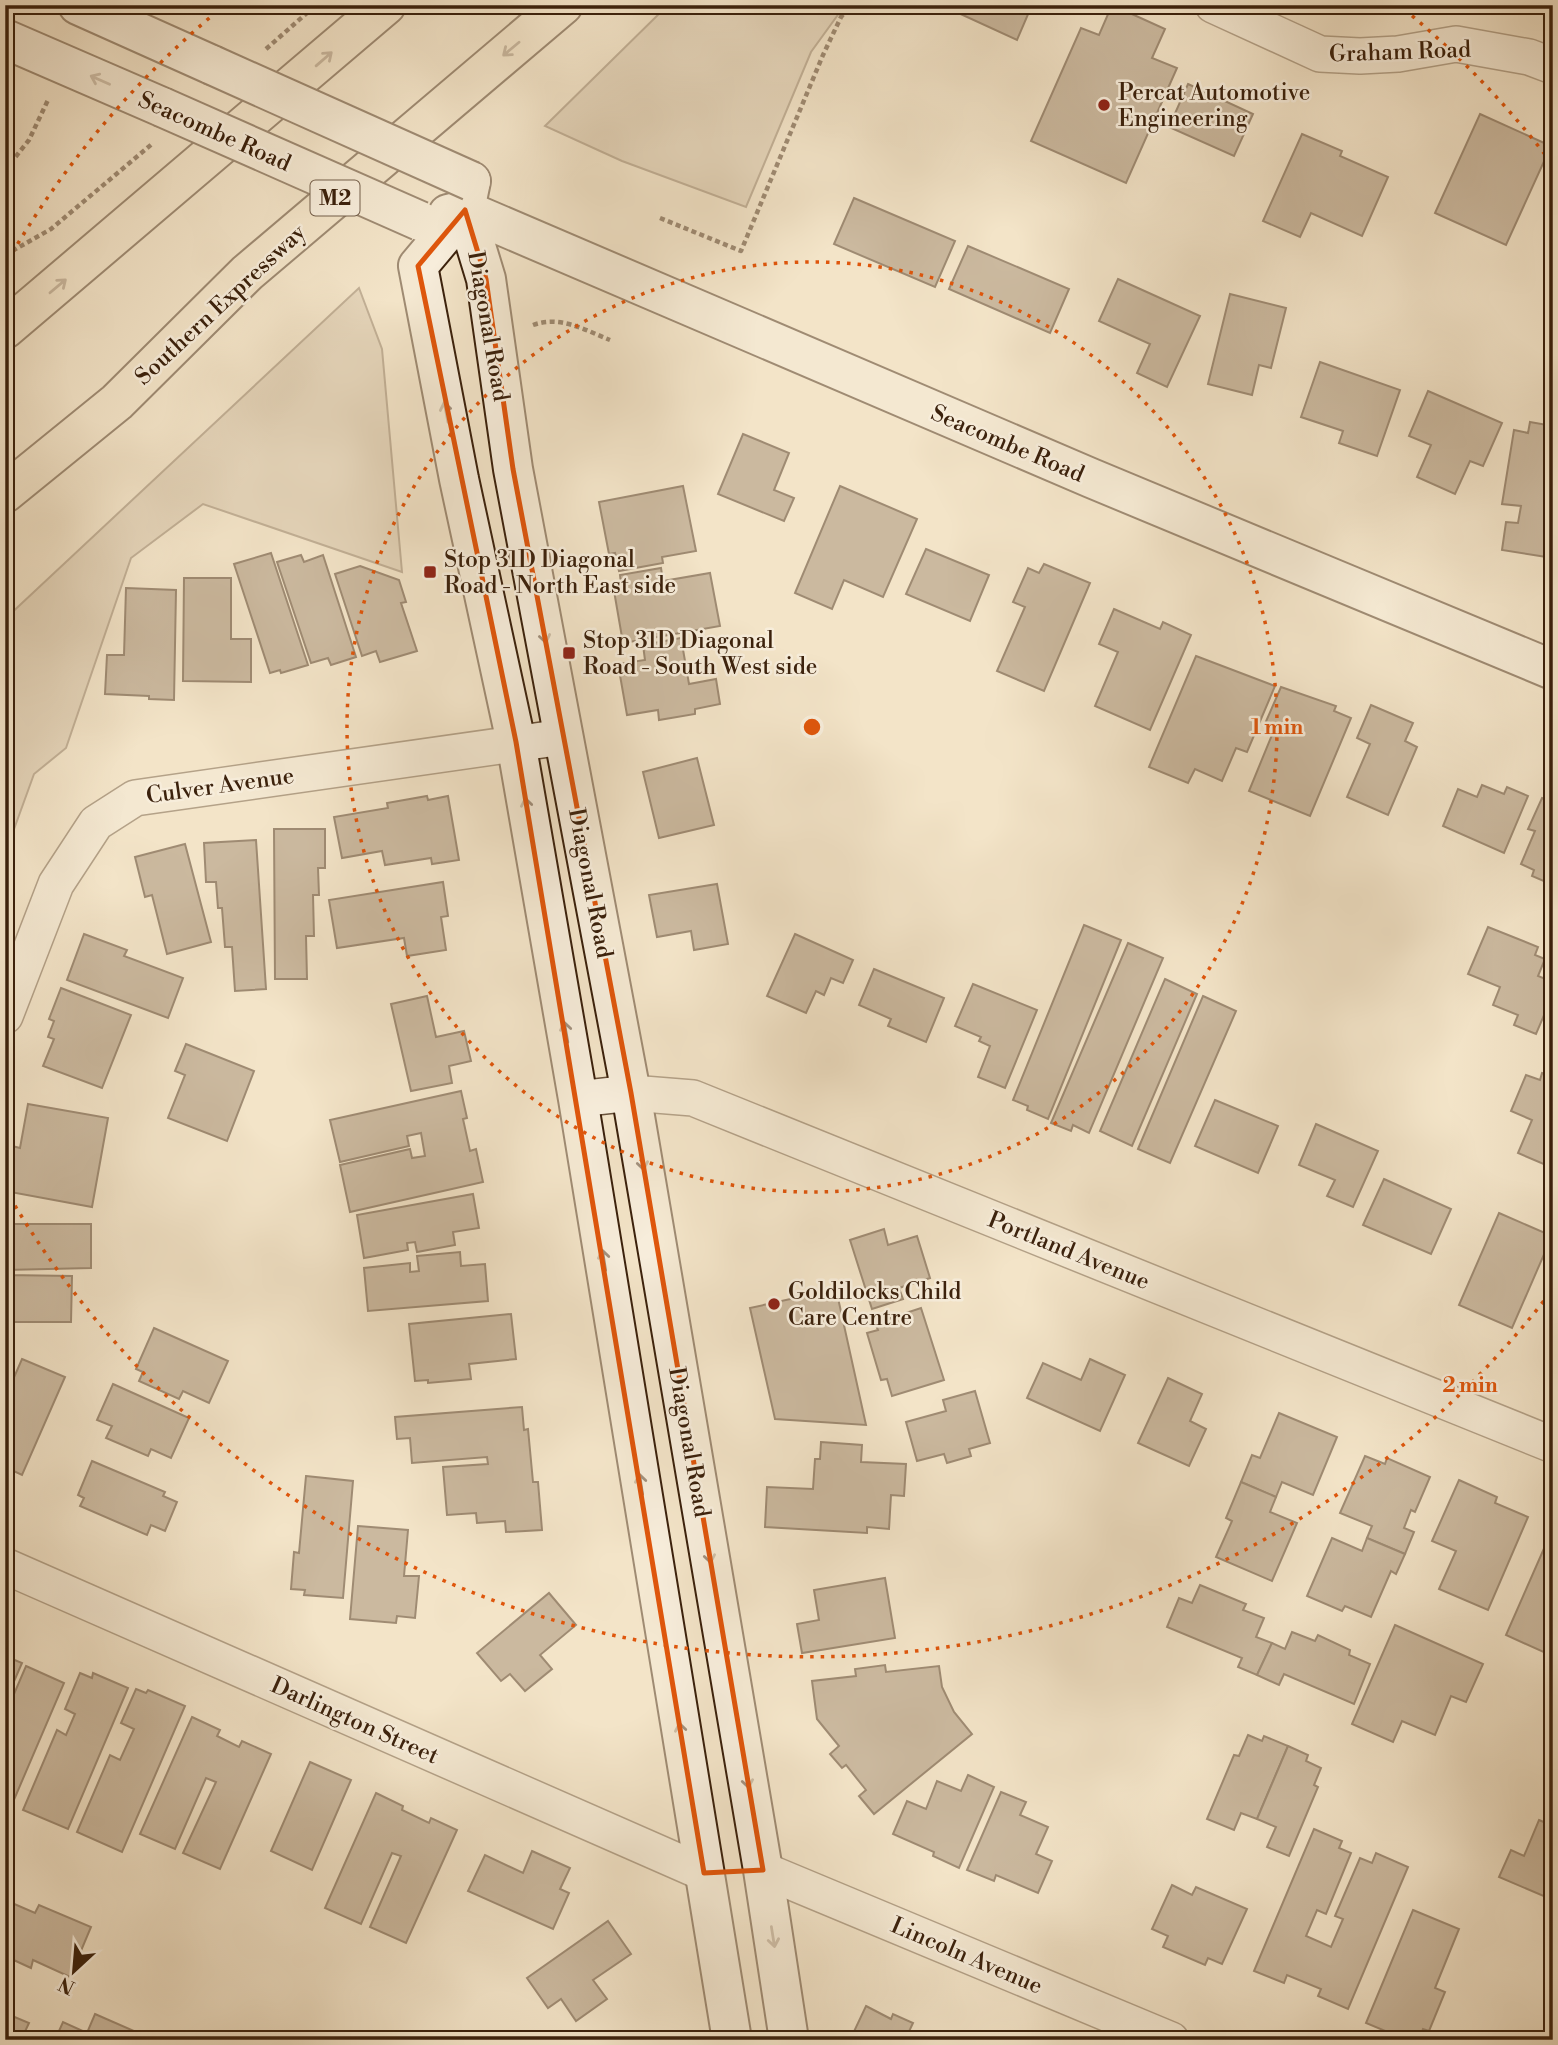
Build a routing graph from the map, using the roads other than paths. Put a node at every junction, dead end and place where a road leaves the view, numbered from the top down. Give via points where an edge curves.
1 (78, 5) edge
2 (386, 5) edge
3 (563, 5) edge
4 (1213, 5) edge
5 (5, 39) edge
6 (1553, 66) edge
7 (468, 196) junction
8 (5, 329) edge
9 (117, 402) junction
10 (5, 493) edge
11 (5, 513) edge
12 (1553, 670) edge
13 (564, 737) junction
14 (516, 742) junction
15 (5, 1016) edge
16 (631, 1093) junction
17 (578, 1099) junction
18 (1553, 1445) edge
19 (5, 1566) edge
20 (762, 1870) junction
21 (704, 1873) junction
22 (732, 2040) edge
23 (789, 2040) edge
24 (1171, 2040) edge

1 - 7 main road, Seacombe Road, bridge via 212,65
8 -> 2 highway
3 -> 9 highway, Southern Expressway / M2 via 247,273
4 - 6 street, Graham Road via 1320,54 1398,54 1456,44
7 -> 5 main road, Seacombe Road, bridge via 420,221
7 - 12 main road, Seacombe Road via 1065,467
7 -> 13 main road, Diagonal Road
14 -> 7 main road, Diagonal Road via 418,266
9 - 10 highway, Southern Expressway / M2
9 - 11 highway
13 - 14 street, Culver Avenue
13 - 16 main road, Diagonal Road
14 - 15 street, Culver Avenue via 135,798 96,823 56,884
17 -> 14 main road, Diagonal Road
16 - 17 street, Portland Avenue
16 - 18 street, Portland Avenue via 693,1098
16 -> 20 main road, Diagonal Road
21 -> 17 main road, Diagonal Road
19 - 21 street, Darlington Street
20 - 21 main road
20 -> 23 main road, Diagonal Road
20 - 24 street, Lincoln Avenue
21 - 22 main road, Diagonal Road

